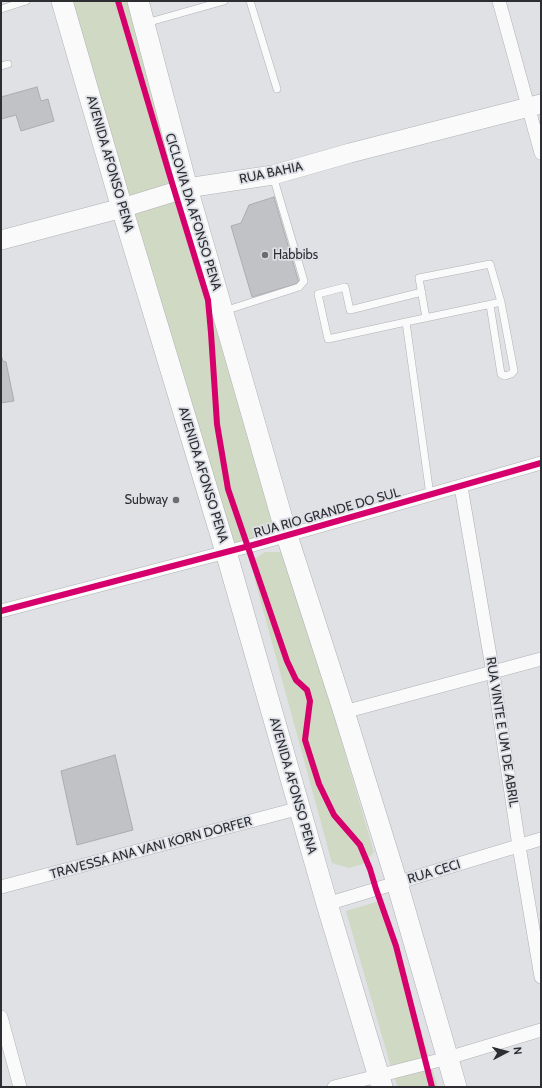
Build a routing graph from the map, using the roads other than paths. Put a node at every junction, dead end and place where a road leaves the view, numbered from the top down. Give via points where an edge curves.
1 (26, 1) edge
2 (62, 1) edge
3 (138, 1) edge
4 (224, 1) edge
5 (250, 1) edge
6 (499, 1) edge
7 (1, 9) edge
8 (144, 24) junction
9 (277, 90) dead end
10 (535, 106) edge
11 (541, 153) edge
12 (273, 175) junction
13 (187, 188) junction
14 (122, 208) junction
15 (1, 240) edge
16 (422, 292) junction
17 (501, 302) junction
18 (490, 305) junction
19 (222, 312) junction
20 (426, 318) junction
21 (406, 322) junction
22 (541, 463) edge
23 (461, 487) junction
24 (430, 495) junction
25 (287, 536) junction
26 (226, 552) junction
27 (1, 611) edge
28 (541, 659) edge
29 (493, 673) junction
30 (344, 712) junction
31 (300, 808) junction
32 (541, 839) edge
33 (519, 846) junction
34 (397, 883) junction
35 (1, 887) edge
36 (327, 904) junction
37 (541, 977) edge
38 (1, 1017) edge
39 (541, 1030) edge
40 (448, 1058) junction
41 (380, 1081) edge
42 (20, 1087) edge
43 (334, 1087) edge
44 (456, 1087) edge

1 - 7 lane
2 - 14 main road, AVENIDA AFONSO PENA
3 - 8 main road
4 - 8 lane
5 - 9 lane
6 - 10 street
8 - 13 main road
10 - 11 street
10 - 12 street, RUA BAHIA
12 - 13 street, RUA BAHIA
12 - 19 lane via 304,281 299,287
13 - 14 street, RUA BAHIA
13 - 19 main road
14 - 15 street, RUA BAHIA
14 - 26 main road, AVENIDA AFONSO PENA
16 - 17 lane via 420,278 490,264
16 - 20 lane
16 - 21 lane via 350,310 345,287 318,294 328,339
17 - 18 lane
17 - 18 lane via 514,371 505,376 501,374
18 - 20 lane
19 - 25 main road
20 - 21 lane
21 - 24 lane
22 - 23 street, RUA RIO GRANDE DO SUL
23 - 24 street, RUA RIO GRANDE DO SUL
23 - 29 street, RUA VINTE E UM DE ABRIL
24 - 25 street, RUA RIO GRANDE DO SUL
25 - 26 street, RUA RIO GRANDE DO SUL
25 - 30 main road
26 - 27 street, RUA RIO GRANDE DO SUL
26 - 31 main road, AVENIDA AFONSO PENA
28 - 29 street
29 - 30 street
29 - 33 street, RUA VINTE E UM DE ABRIL
30 - 34 main road
31 - 35 street, TRAVESSA ANA VANI KORN DORFER
31 - 36 main road, AVENIDA AFONSO PENA
32 - 33 street, RUA CECI
33 - 34 street, RUA CECI
33 - 37 street, RUA VINTE E UM DE ABRIL
34 - 36 street, RUA CECI
34 - 40 main road
36 - 41 main road, AVENIDA AFONSO PENA
38 - 42 street
39 - 40 street
40 - 41 street
40 - 44 main road
41 - 43 street

